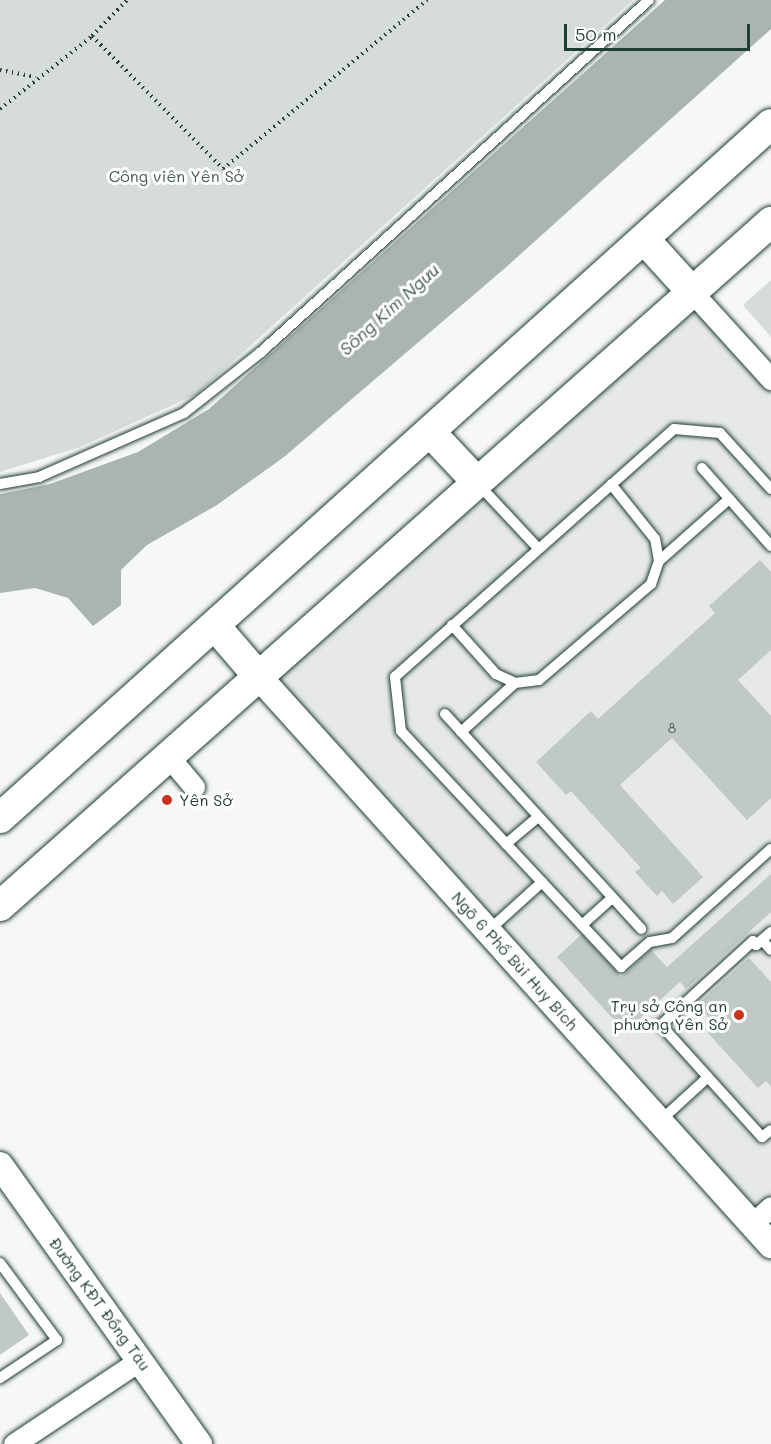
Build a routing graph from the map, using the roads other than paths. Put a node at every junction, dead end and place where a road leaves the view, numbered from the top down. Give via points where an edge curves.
1 (649, 0) edge
2 (771, 124) edge
3 (771, 222) edge
4 (644, 239) junction
5 (692, 292) junction
6 (771, 379) edge
7 (430, 432) junction
8 (702, 468) dead end
9 (477, 482) junction
10 (610, 483) junction
11 (0, 484) edge
12 (771, 489) edge
13 (729, 499) junction
14 (771, 546) edge
15 (538, 548) junction
16 (659, 561) junction
17 (452, 625) junction
18 (214, 626) junction
19 (259, 677) junction
20 (515, 682) junction
21 (445, 714) dead end
22 (461, 732) junction
23 (169, 757) junction
24 (194, 787) dead end
25 (538, 817) junction
26 (0, 818) edge
27 (506, 844) junction
28 (771, 849) edge
29 (542, 882) junction
30 (612, 898) junction
31 (0, 906) edge
32 (582, 925) junction
33 (641, 929) dead end
34 (488, 931) junction
35 (771, 932) edge
36 (762, 940) junction
37 (771, 950) edge
38 (708, 1077) junction
39 (659, 1121) junction
40 (771, 1130) edge
41 (0, 1165) edge
42 (771, 1207) edge
43 (752, 1224) junction
44 (771, 1245) edge
45 (0, 1263) edge
46 (140, 1360) junction
47 (0, 1378) edge
48 (14, 1444) edge
49 (200, 1444) edge

1 - 11 lane via 260,353 184,413 39,477
2 - 4 main road
3 - 5 main road
4 - 5 main road
4 - 7 main road
5 - 6 street
5 - 9 main road
7 - 9 main road
7 - 18 main road
8 - 13 lane
9 - 15 lane
9 - 19 main road
10 - 12 lane via 674,429 720,434
10 - 15 lane
10 - 16 lane via 655,539
13 - 14 lane
13 - 16 lane
15 - 17 lane
16 - 20 lane via 651,584 539,680
17 - 20 lane via 496,674
17 - 27 lane via 396,677 401,730
18 - 19 main road
18 - 26 main road
19 - 23 main road
19 - 34 street, Ngõ 6 Phố Bùi Huy Bích
20 - 22 lane
21 - 22 lane
22 - 25 lane
23 - 24 street
23 - 31 main road
25 - 27 lane
25 - 30 lane
27 - 29 lane
28 - 32 lane via 672,938 651,942 621,967
29 - 32 lane
29 - 34 lane
30 - 32 lane
30 - 33 lane
34 - 39 street, Ngõ 6 Phố Bùi Huy Bích
35 - 36 lane
36 - 37 lane
36 - 38 lane via 756,945 753,941 661,1025
38 - 39 lane
38 - 40 lane via 762,1137
39 - 43 street, Ngõ 6 Phố Bùi Huy Bích
41 - 46 street, Đường KĐT Đồng Tàu
42 - 43 street
43 - 44 street, Ngõ 6 Phố Bùi Huy Bích
45 - 47 lane via 57,1340
46 - 48 street
46 - 49 street, Đường KĐT Đồng Tàu

